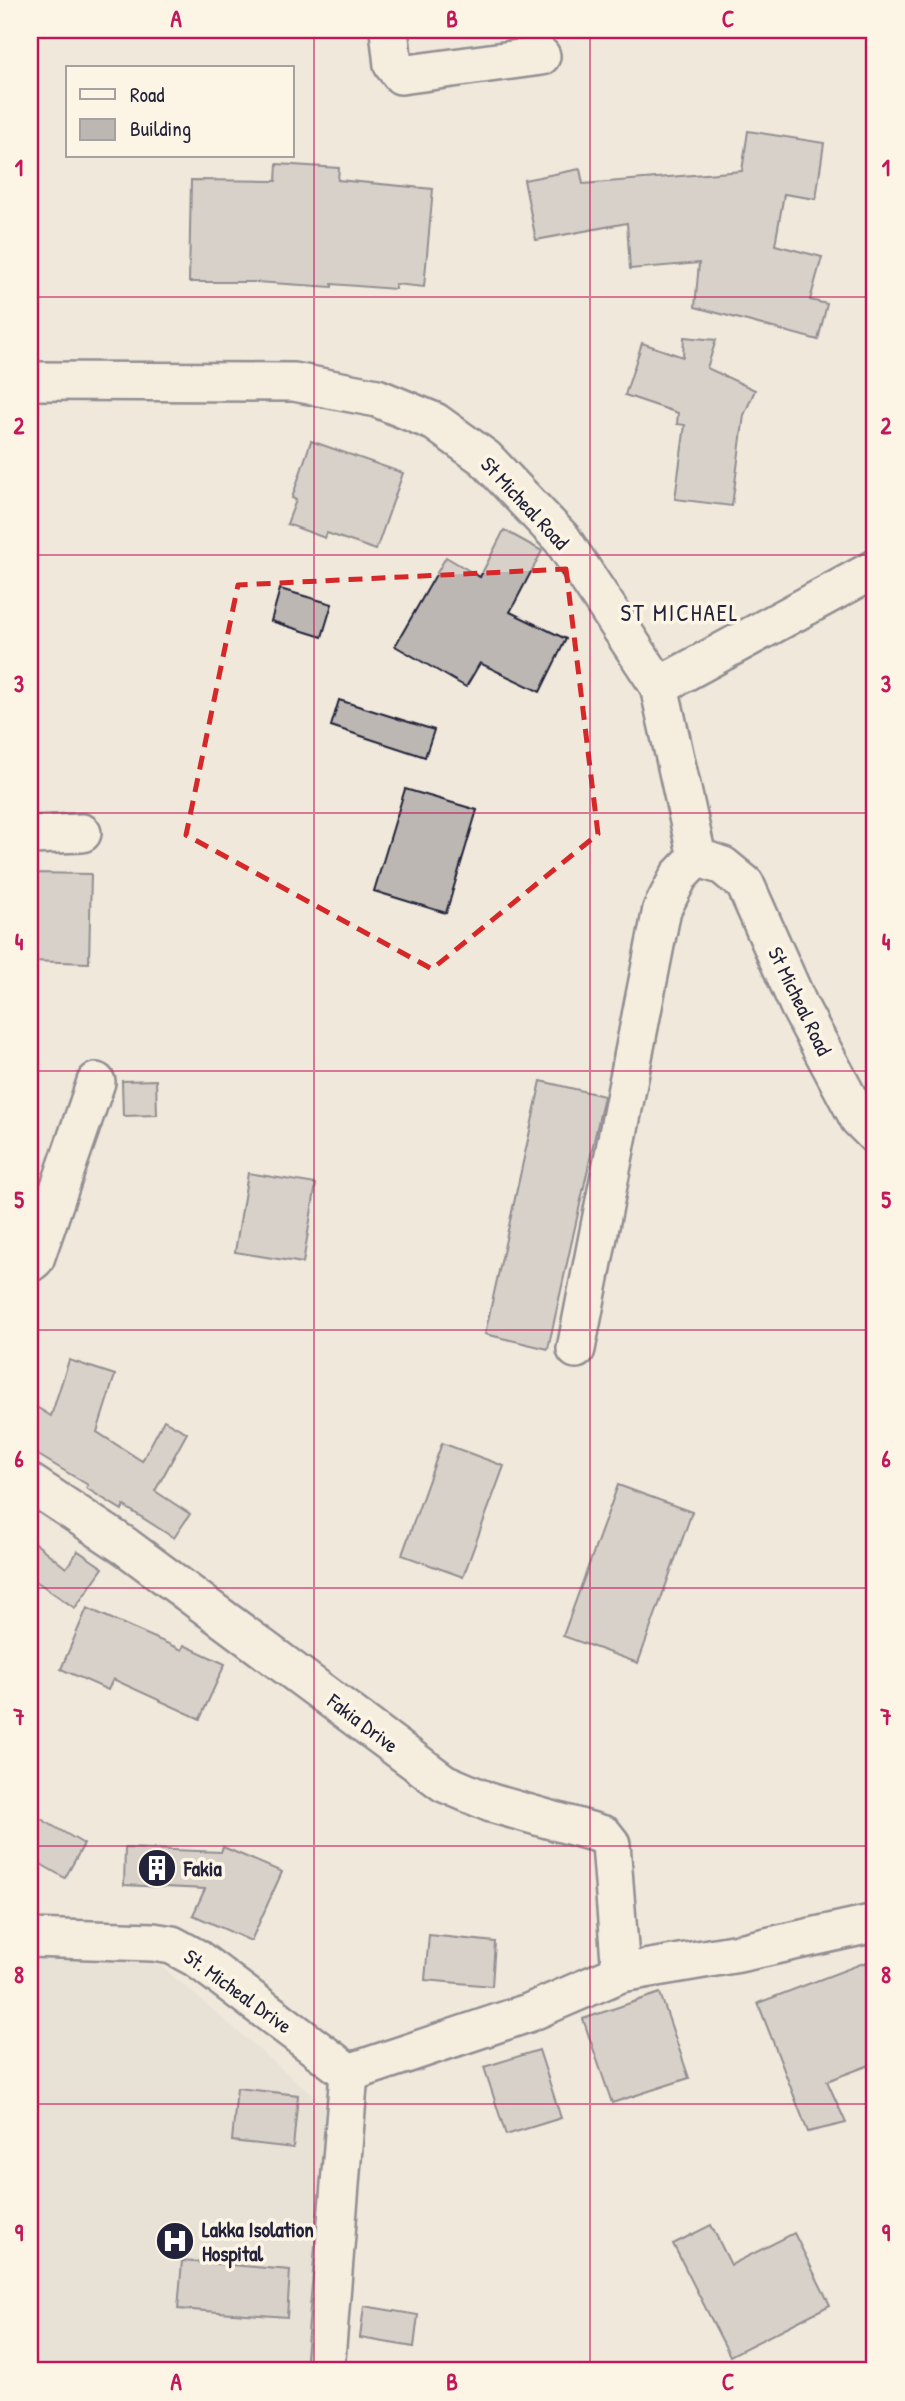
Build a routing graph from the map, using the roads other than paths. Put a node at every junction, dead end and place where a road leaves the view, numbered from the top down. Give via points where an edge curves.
1 (389, 30) edge
2 (541, 56) dead end
3 (30, 381) edge
4 (875, 569) edge
5 (659, 685) junction
6 (82, 833) dead end
7 (30, 835) edge
8 (697, 857) junction
9 (96, 1082) dead end
10 (875, 1135) edge
11 (30, 1263) edge
12 (576, 1349) dead end
13 (30, 1483) edge
14 (875, 1923) edge
15 (30, 1938) edge
16 (621, 1973) junction
17 (349, 2073) junction
18 (325, 2371) edge

1 - 2 street via 393,65 401,75
3 - 5 street, St Micheal Road via 294,382 377,398 435,422 485,458 562,539
4 - 5 street
5 - 8 street, St Micheal Road
6 - 7 street
8 - 10 street, St Micheal Road via 723,866 745,884 799,1006 859,1119
8 - 12 street via 679,876 662,909
9 - 11 street
13 - 16 street, Fakia Drive via 125,1546 444,1783 491,1803 604,1836 611,1844
14 - 16 street via 739,1954
15 - 17 street, St. Micheal Drive via 172,1945 196,1958
16 - 17 street via 527,2013
17 - 18 street

